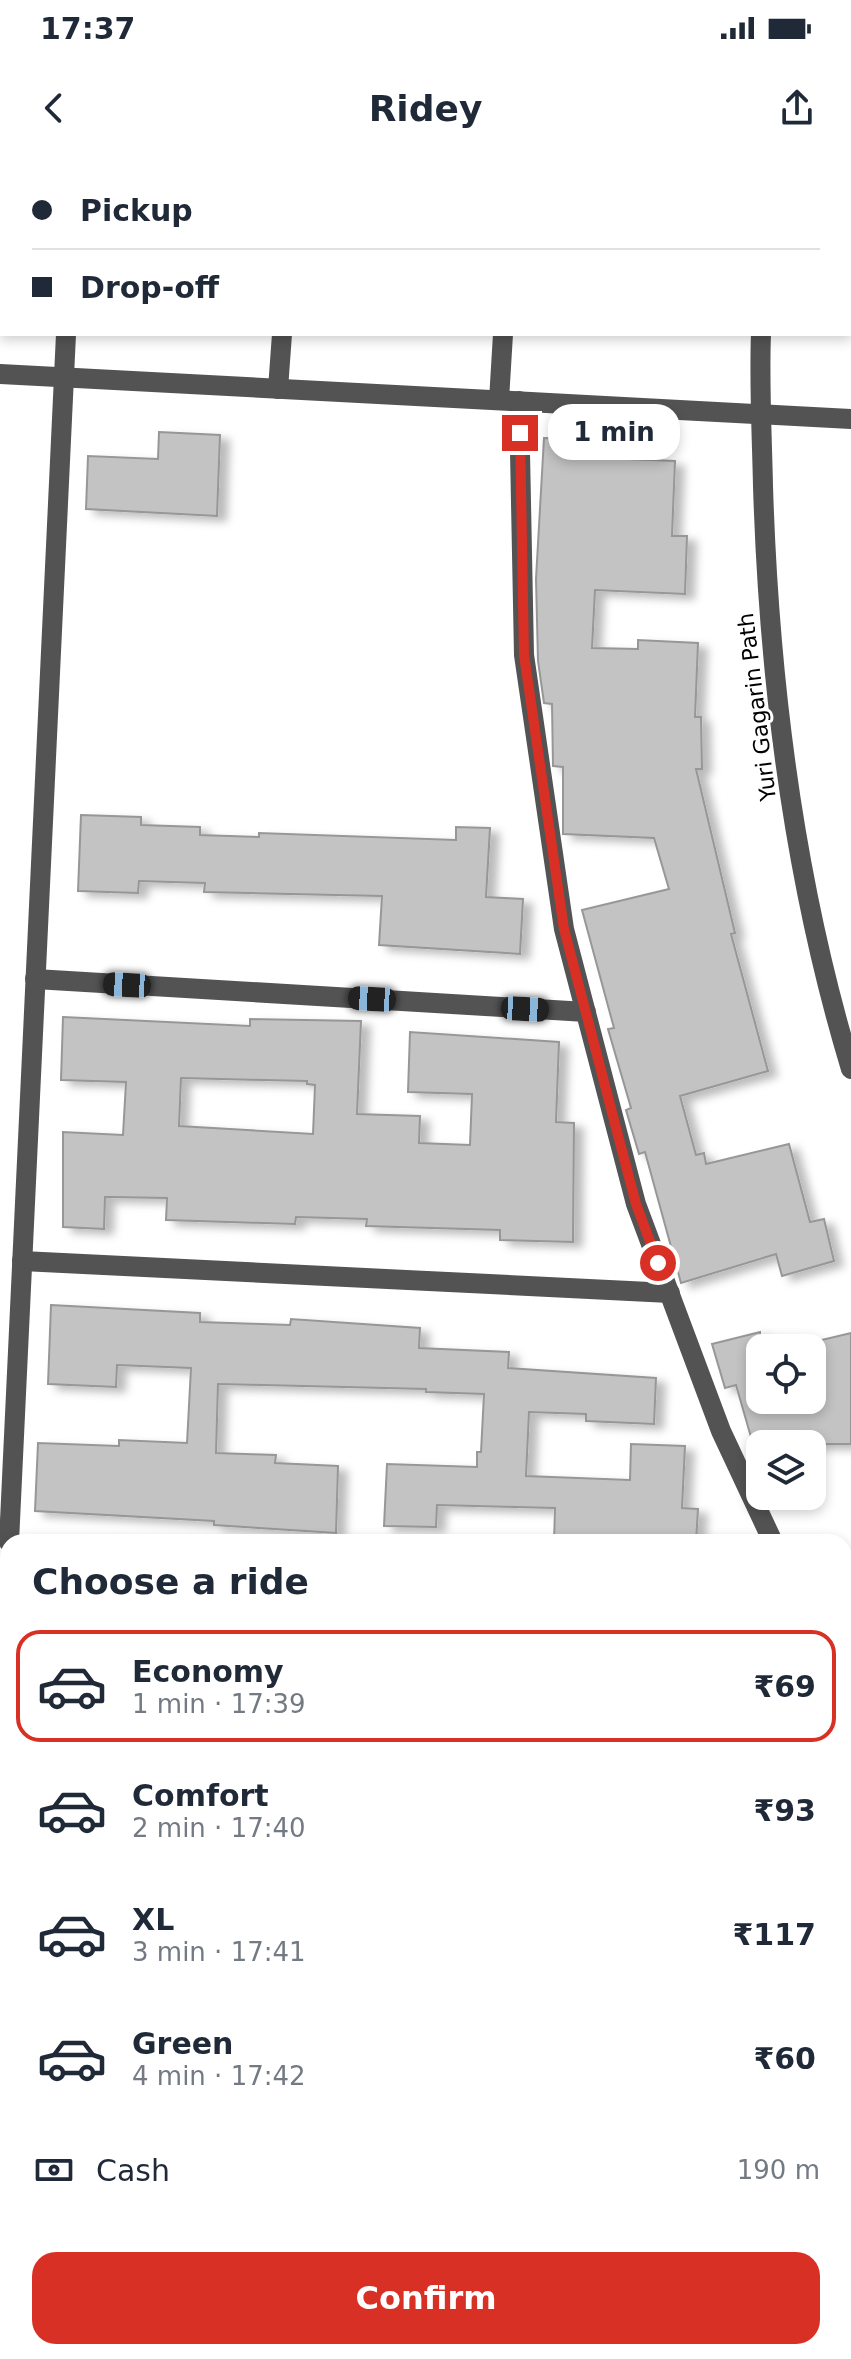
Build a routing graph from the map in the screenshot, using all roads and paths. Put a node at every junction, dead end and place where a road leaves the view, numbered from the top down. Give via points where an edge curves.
1 (66, 336) edge
2 (282, 336) edge
3 (503, 336) edge
4 (761, 336) edge
5 (0, 374) edge
6 (63, 378) junction
7 (278, 389) junction
8 (509, 400) junction
9 (761, 413) junction
10 (851, 419) edge
11 (35, 979) junction
12 (586, 1012) junction
13 (851, 1069) edge
14 (22, 1261) junction
15 (670, 1293) junction
16 (9, 1534) edge
17 (769, 1534) edge

1 - 6 street
2 - 7 street
3 - 8 street
4 - 9 street, Yuri Gagarin Path
5 - 6 street
6 - 7 street
6 - 11 street
7 - 8 street
8 - 9 street
8 - 12 street via 524,655 564,929
9 - 10 street
9 - 13 street, Yuri Gagarin Path via 766,566 782,752 831,1002
11 - 12 street
11 - 14 street
12 - 15 street via 636,1204
14 - 15 street
14 - 16 street
15 - 17 street via 721,1431

